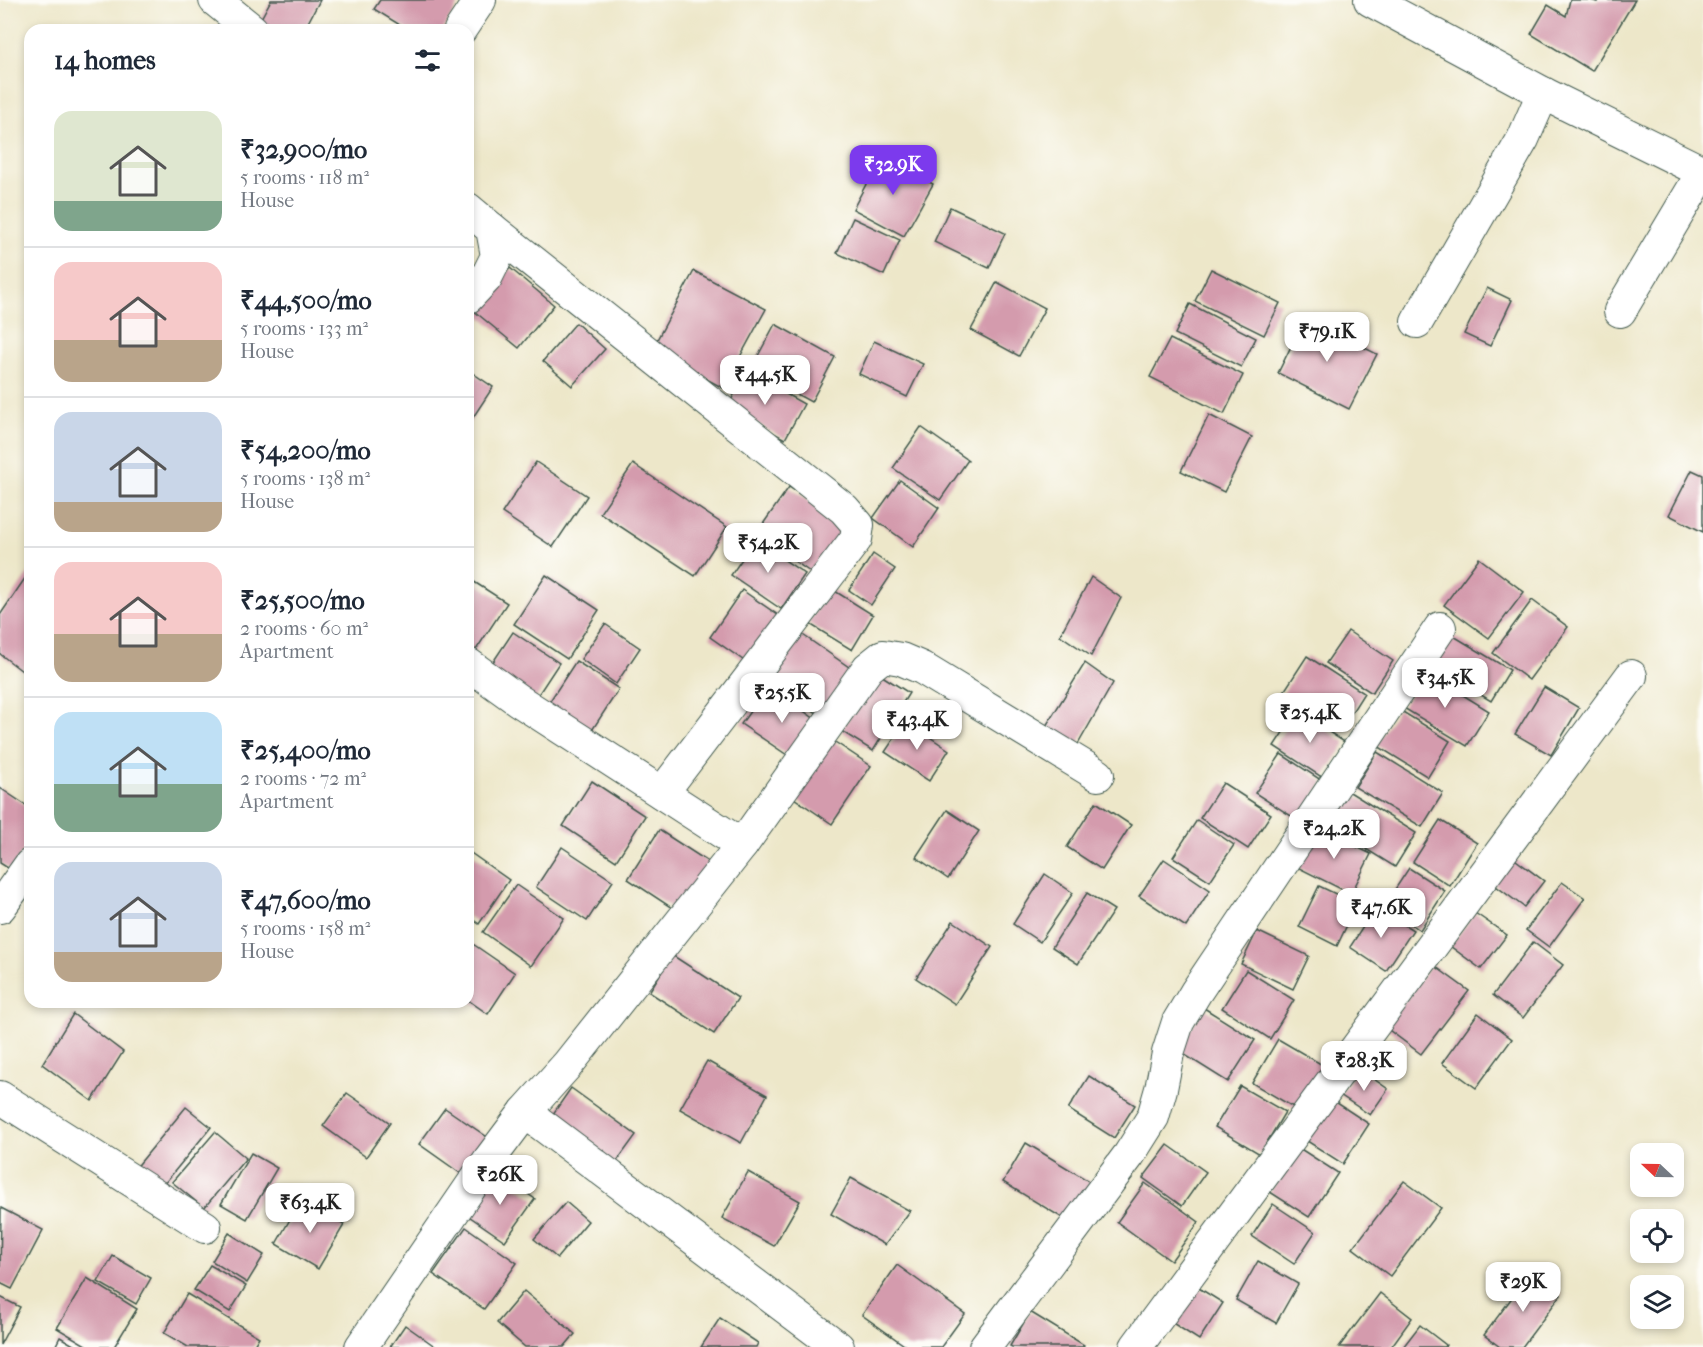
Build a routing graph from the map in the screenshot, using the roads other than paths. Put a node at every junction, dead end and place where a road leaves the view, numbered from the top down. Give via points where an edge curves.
1 (215, 0) edge
2 (480, 0) edge
3 (1370, 0) edge
4 (245, 24) edge
5 (464, 24) edge
6 (1543, 93) junction
7 (1703, 172) edge
8 (474, 214) edge
9 (492, 230) junction
10 (474, 291) edge
11 (1620, 311) dead end
12 (1417, 322) dead end
13 (1440, 628) dead end
14 (474, 668) edge
15 (1631, 676) dead end
16 (1098, 775) dead end
17 (662, 794) junction
18 (742, 845) junction
19 (24, 873) edge
20 (0, 907) edge
21 (0, 1096) edge
22 (525, 1112) junction
23 (205, 1227) dead end
24 (361, 1347) edge
25 (838, 1347) edge
26 (984, 1347) edge
27 (1136, 1347) edge

1 - 4 street
2 - 5 street
3 - 6 street
6 - 7 street
6 - 12 street via 1523,140
7 - 11 street
8 - 9 street
9 - 10 street via 497,256
9 - 17 street via 844,509 858,525 856,539
13 - 26 street via 1178,1022 1153,1117 1129,1155
14 - 17 street
15 - 27 street
16 - 18 street via 922,668 883,656 868,668
17 - 18 street
18 - 22 street via 568,1064
19 - 20 street
21 - 23 street
22 - 24 street
22 - 25 street

